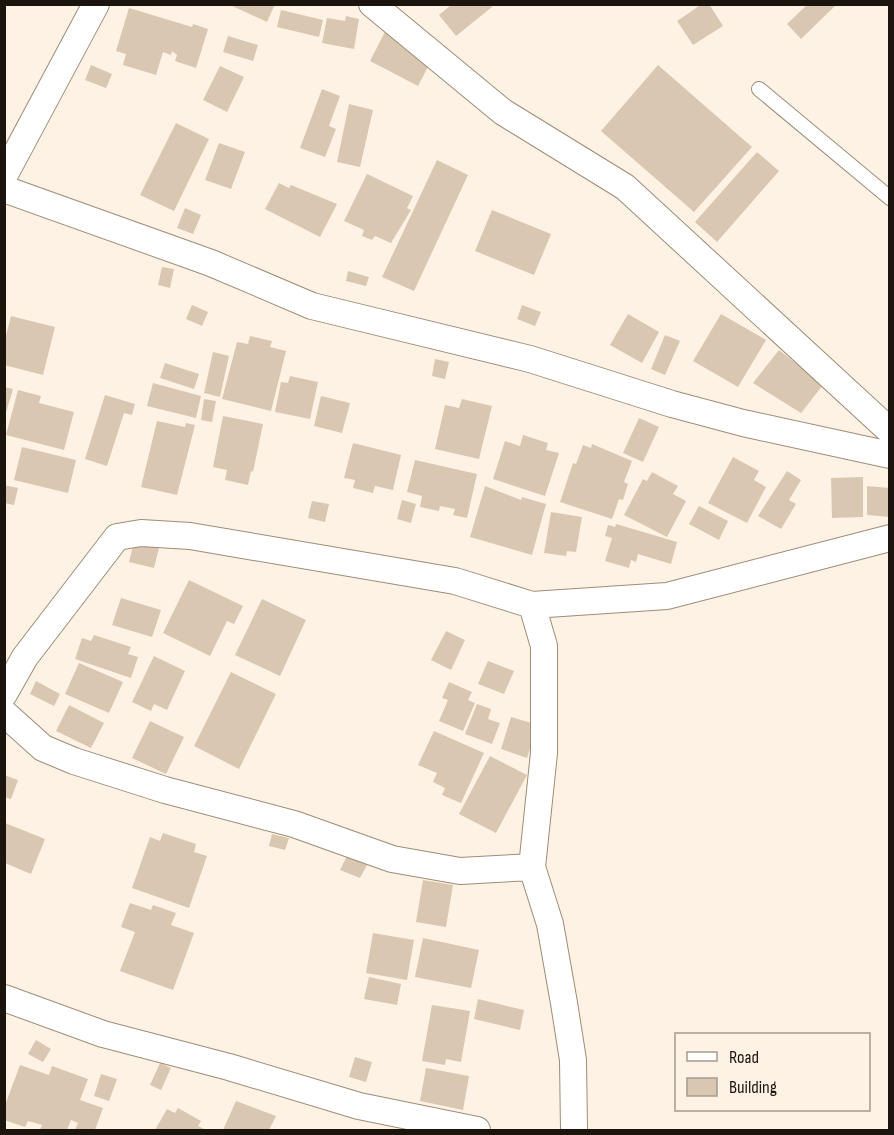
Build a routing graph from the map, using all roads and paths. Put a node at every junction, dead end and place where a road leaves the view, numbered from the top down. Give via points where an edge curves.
1 (96, 4) edge
2 (372, 4) edge
3 (759, 88) dead end
4 (4, 176) edge
5 (4, 189) edge
6 (890, 198) edge
7 (890, 432) edge
8 (890, 455) edge
9 (890, 538) edge
10 (532, 605) junction
11 (4, 694) edge
12 (4, 712) edge
13 (532, 867) junction
14 (4, 998) edge
15 (477, 1131) edge
16 (574, 1131) edge

1 - 4 street
2 - 7 street via 502,112 625,186
3 - 6 lane
5 - 8 street via 211,263 312,306 530,359 743,423
9 - 10 street via 667,596
10 - 11 street via 455,581 190,536 141,533 117,537 25,657
10 - 13 street via 544,646 544,753
12 - 13 street via 43,748 74,761 294,824 393,859 460,871
13 - 16 street via 550,924 564,1003 573,1060
14 - 15 street via 103,1034 359,1106

